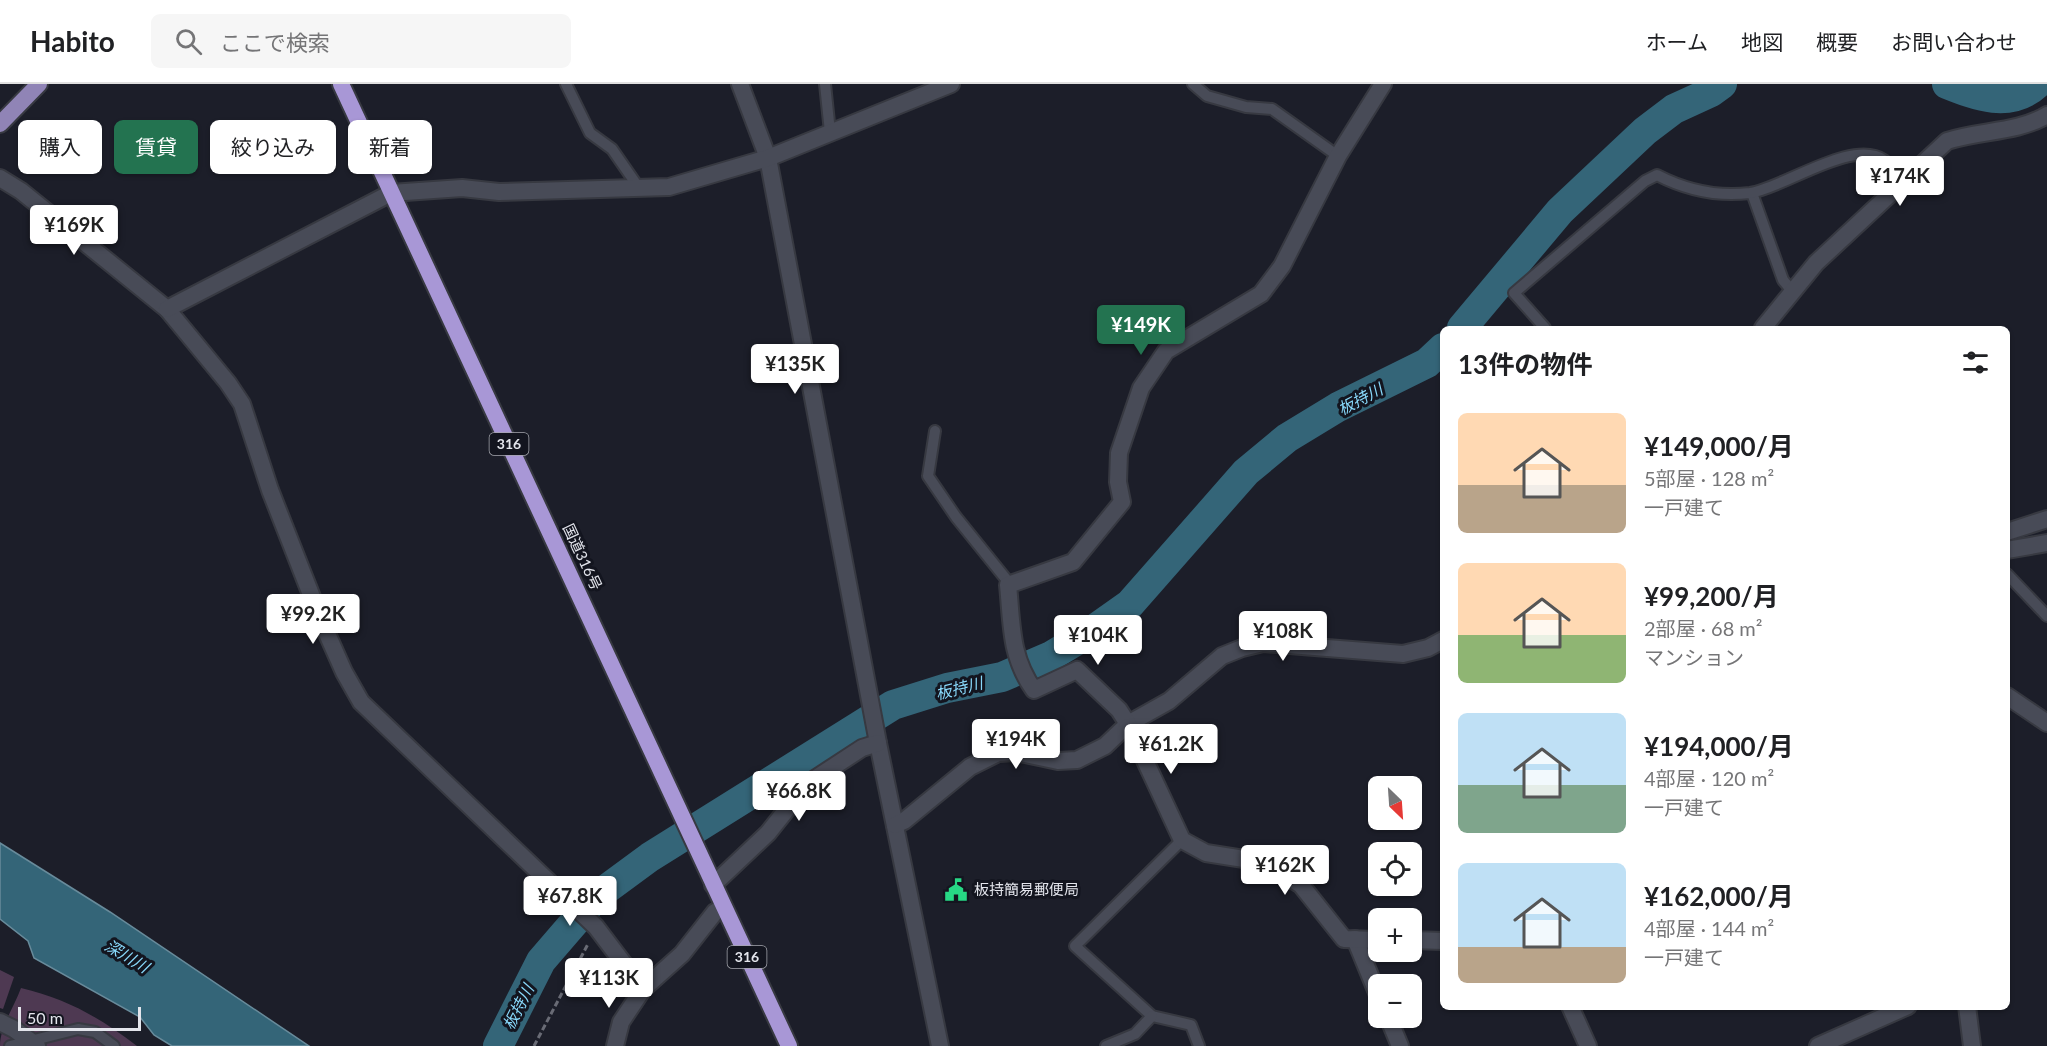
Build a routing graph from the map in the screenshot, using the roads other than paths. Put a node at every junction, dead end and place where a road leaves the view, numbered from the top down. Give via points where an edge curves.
1 (39, 84) edge
2 (340, 84) edge
3 (566, 84) edge
4 (740, 84) edge
5 (825, 84) edge
6 (951, 84) edge
7 (1193, 84) edge
8 (1383, 84) edge
9 (2047, 115) edge
10 (0, 124) edge
11 (830, 132) junction
12 (1338, 156) junction
13 (768, 158) junction
14 (0, 178) edge
15 (1904, 178) junction
16 (639, 188) junction
17 (392, 193) junction
18 (1752, 193) junction
19 (1792, 291) junction
20 (167, 309) junction
21 (1543, 326) edge
22 (1764, 326) edge
23 (935, 431) dead end
24 (2047, 519) edge
25 (2010, 530) edge
26 (2047, 543) edge
27 (2010, 549) edge
28 (2010, 577) edge
29 (1010, 584) junction
30 (2047, 616) edge
31 (1440, 642) edge
32 (2010, 701) edge
33 (2047, 723) edge
34 (1128, 724) junction
35 (877, 736) junction
36 (895, 825) junction
37 (1182, 840) junction
38 (713, 885) junction
39 (723, 907) junction
40 (1355, 939) junction
41 (1368, 940) edge
42 (1422, 940) edge
43 (1440, 941) edge
44 (1369, 974) edge
45 (643, 989) junction
46 (1572, 1010) edge
47 (1899, 1010) edge
48 (1968, 1010) edge
49 (1152, 1016) junction
50 (0, 1022) edge
51 (1393, 1028) edge
52 (35, 1044) edge
53 (10, 1046) edge
54 (114, 1046) edge
55 (615, 1046) edge
56 (789, 1046) edge
57 (940, 1046) edge
58 (1106, 1046) edge
59 (1199, 1046) edge
60 (1400, 1046) edge
61 (1588, 1046) edge
62 (1818, 1046) edge
63 (1972, 1046) edge

1 - 10 main road
2 - 17 highway, 国道316号 / 316
3 - 16 lane via 590,133 612,149
4 - 13 street
5 - 11 lane
6 - 11 street
7 - 12 lane via 1207,96 1272,110
8 - 12 street
9 - 15 street via 2024,125 1947,141
11 - 13 street
12 - 29 street via 1282,266 1261,294 1166,351 1141,388 1119,453 1122,502 1073,562
13 - 16 street via 669,187
13 - 35 street
14 - 20 street
15 - 18 lane via 1882,158 1852,154
15 - 19 street via 1816,262
16 - 17 street via 500,192 462,188
17 - 20 street
17 - 38 highway, 国道316号 / 316
18 - 19 lane via 1783,280
18 - 21 lane via 1715,195 1657,175 1645,180 1514,293
19 - 22 street
20 - 45 street via 242,404 270,490 321,620 361,702 598,930
23 - 29 lane via 928,476
24 - 25 street
26 - 27 street
28 - 30 lane
29 - 34 street via 1015,655 1034,690 1077,670 1119,710
31 - 34 street via 1403,654 1263,643 1242,648 1222,656 1169,701
32 - 33 street
34 - 36 street via 1105,746 1077,760 998,753 970,767
34 - 37 street
35 - 36 street
35 - 38 street via 807,784 768,833
36 - 57 street
37 - 40 street via 1206,853 1263,862 1301,885 1344,939
37 - 49 lane via 1075,946
38 - 39 highway, 国道316号 / 316
39 - 45 street via 682,954
39 - 56 highway, 国道316号 / 316
40 - 41 street
40 - 44 street
42 - 43 street
45 - 55 street via 621,1022
46 - 61 street
47 - 62 street
48 - 63 street
49 - 58 lane via 1135,1034
49 - 59 lane via 1191,1025
50 - 52 street
51 - 60 street
52 - 53 lane
52 - 54 lane via 78,1029 95,1032

